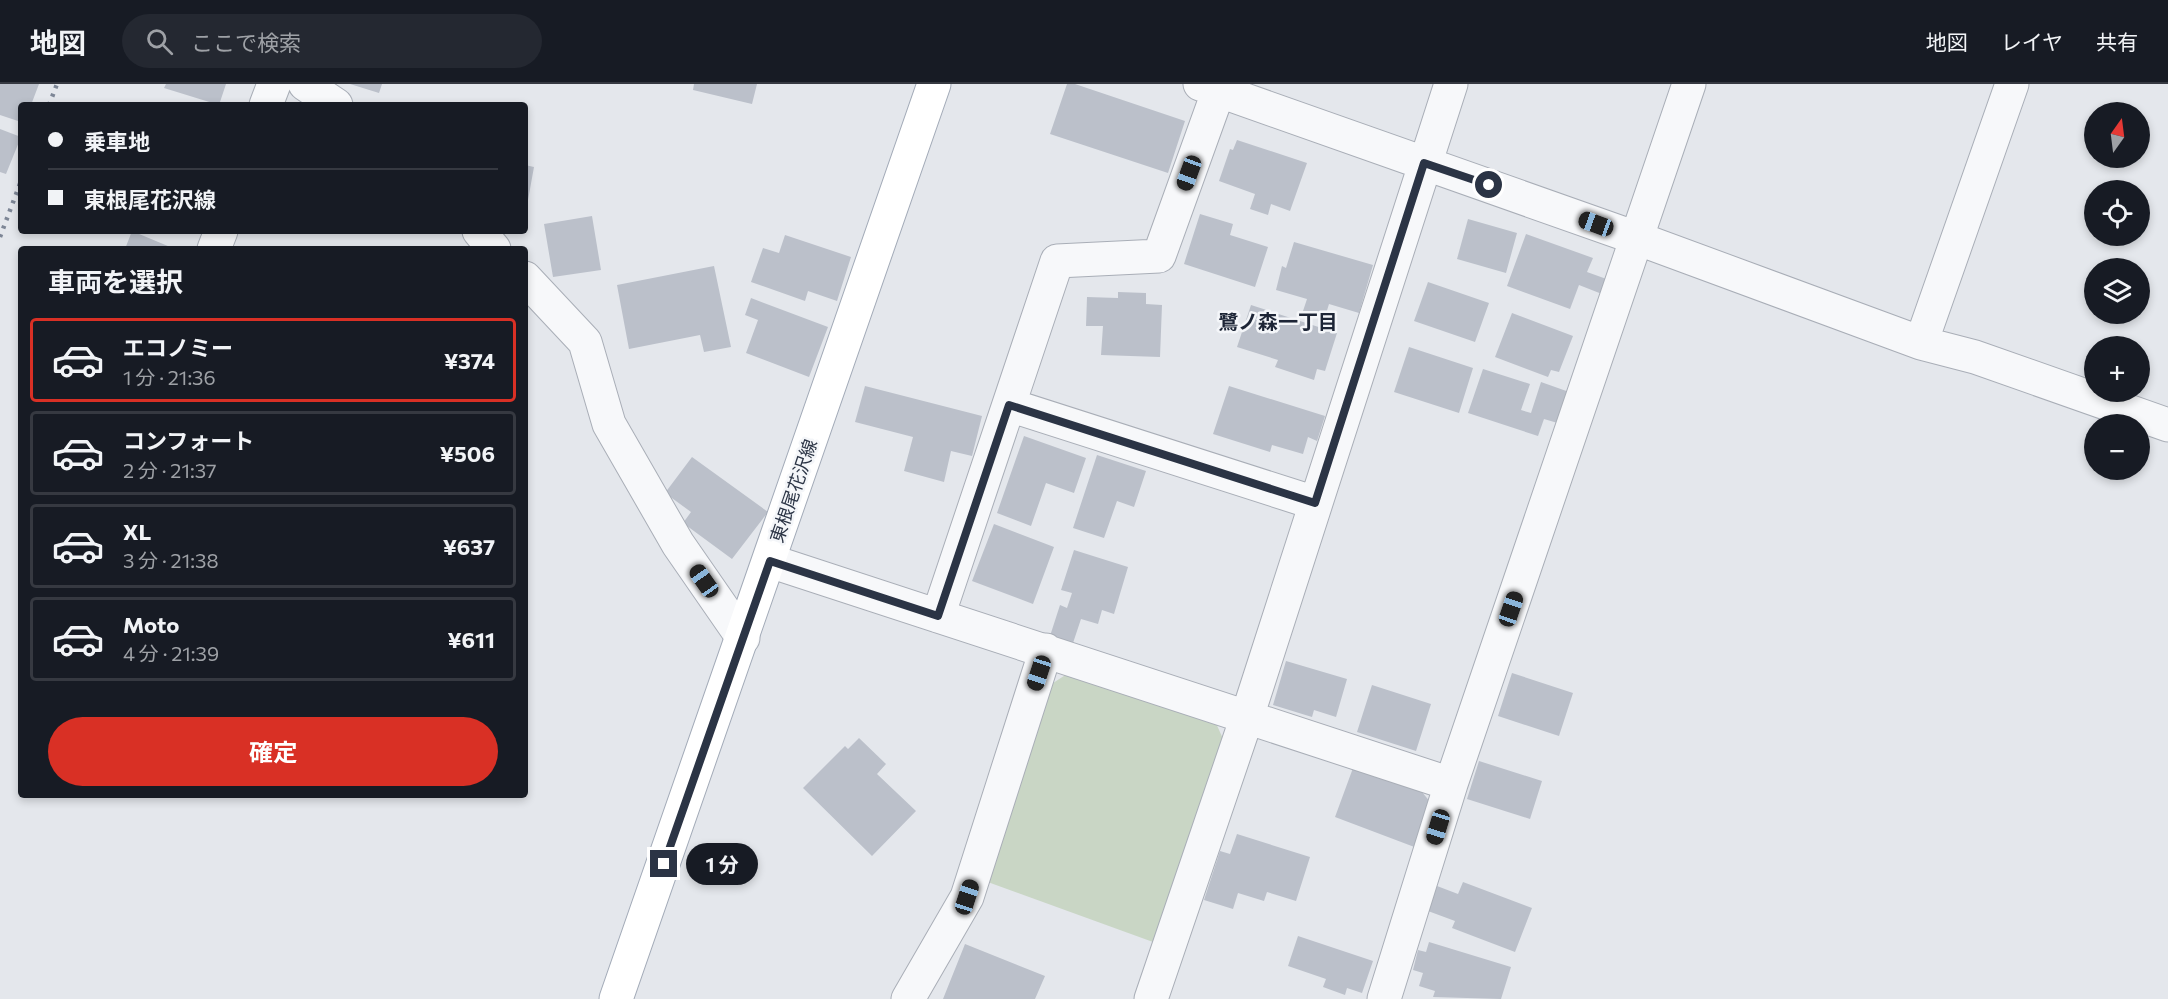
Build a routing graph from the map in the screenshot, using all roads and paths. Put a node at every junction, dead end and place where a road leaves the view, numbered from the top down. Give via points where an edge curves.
1 (274, 84) edge
2 (305, 84) edge
3 (934, 84) edge
4 (1451, 84) edge
5 (1689, 84) edge
6 (2012, 84) edge
7 (1213, 86) edge
8 (267, 102) edge
9 (332, 102) edge
10 (1424, 163) junction
11 (481, 234) edge
12 (1639, 239) junction
13 (491, 246) edge
14 (528, 281) edge
15 (1922, 343) junction
16 (1009, 405) junction
17 (2168, 425) edge
18 (1315, 503) junction
19 (770, 561) junction
20 (938, 616) junction
21 (743, 638) junction
22 (1046, 650) junction
23 (1248, 717) junction
24 (1451, 784) junction
25 (616, 999) edge
26 (908, 999) edge
27 (1151, 999) edge
28 (1384, 999) edge

1 - 8 street
2 - 9 street
3 - 19 main road, 東根尾花沢線
4 - 10 street
5 - 12 street
6 - 15 street
7 - 10 street
7 - 16 street via 1159,256 1057,261
10 - 12 street
10 - 18 street
11 - 13 street
12 - 15 street
12 - 24 street
14 - 21 street via 585,342 609,424 678,544
15 - 17 street via 1975,357
16 - 18 street
16 - 20 street
18 - 23 street
19 - 20 street
19 - 21 main road, 東根尾花沢線
20 - 22 street
21 - 25 main road, 東根尾花沢線
22 - 23 street
22 - 26 street via 967,897
23 - 24 street
23 - 27 street
24 - 28 street

